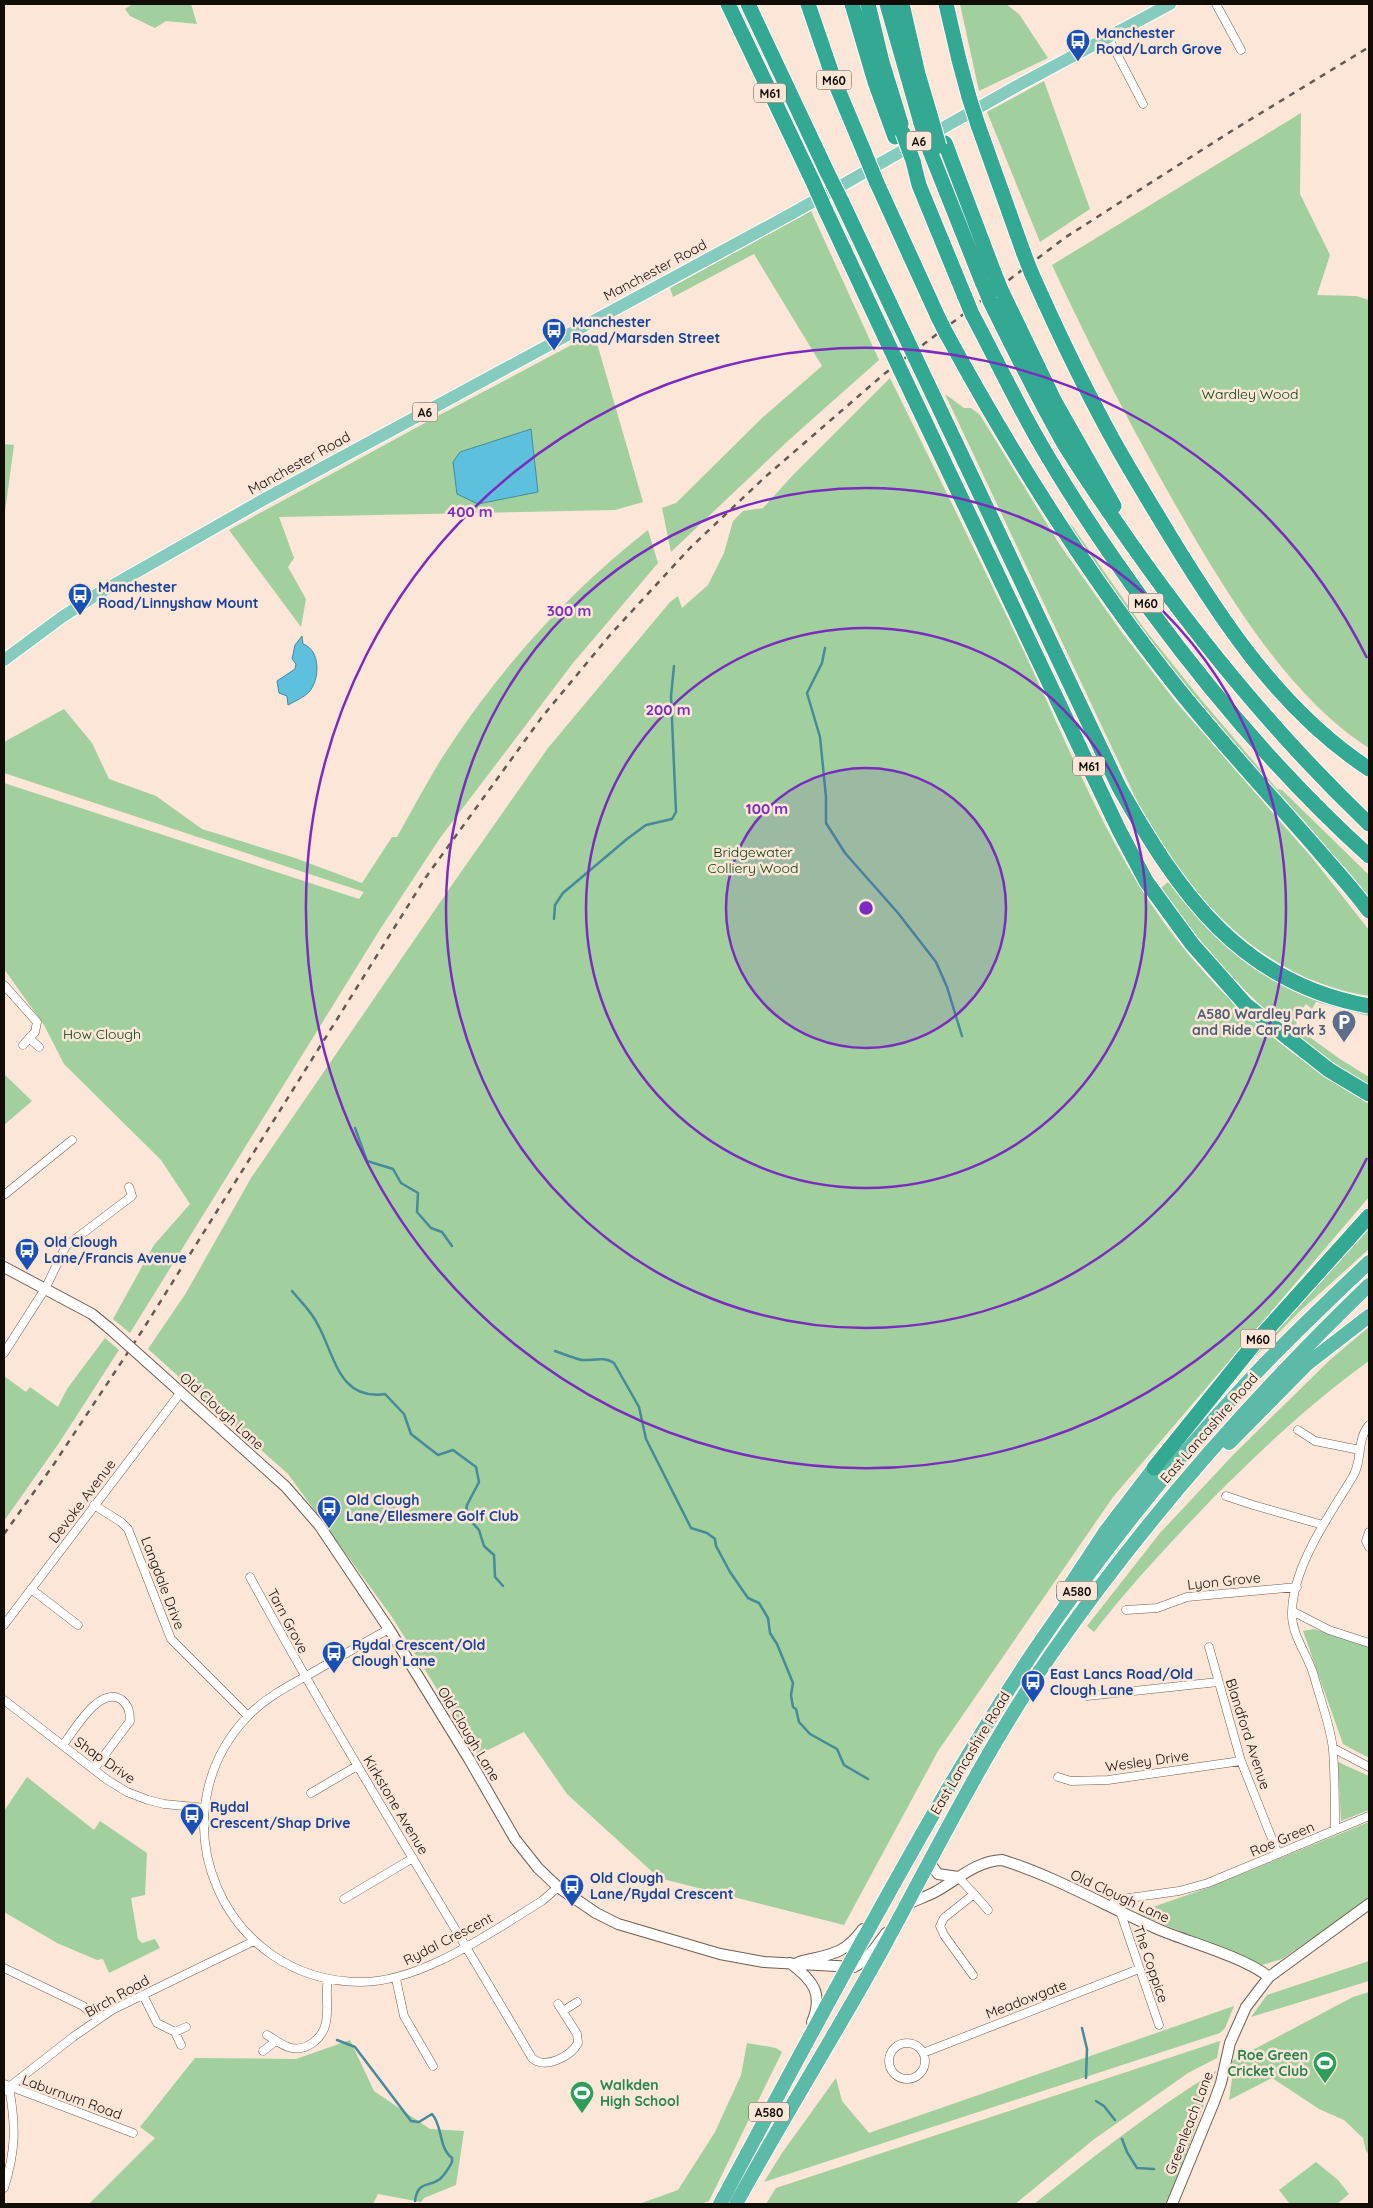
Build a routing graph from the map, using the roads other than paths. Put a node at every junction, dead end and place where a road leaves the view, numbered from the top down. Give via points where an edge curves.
1 (728, 4) edge
2 (748, 4) edge
3 (808, 4) edge
4 (852, 4) edge
5 (868, 4) edge
6 (887, 4) edge
7 (902, 4) edge
8 (909, 4) edge
9 (946, 4) edge
10 (1170, 4) edge
11 (1216, 4) edge
12 (1108, 37) junction
13 (1241, 50) dead end
14 (1143, 104) dead end
15 (929, 118) junction
16 (899, 135) junction
17 (938, 147) junction
18 (989, 279) junction
19 (4, 660) edge
20 (1369, 769) edge
21 (1369, 824) edge
22 (1369, 856) edge
23 (1369, 911) edge
24 (4, 985) edge
25 (1369, 1006) edge
26 (29, 1038) junction
27 (23, 1045) dead end
28 (39, 1047) dead end
29 (1369, 1094) edge
30 (72, 1140) dead end
31 (129, 1187) dead end
32 (4, 1195) edge
33 (1369, 1216) edge
34 (1369, 1262) edge
35 (4, 1267) edge
36 (1369, 1285) edge
37 (45, 1289) junction
38 (1369, 1316) edge
39 (4, 1353) edge
40 (181, 1392) junction
41 (1369, 1426) edge
42 (1298, 1430) dead end
43 (1360, 1450) junction
44 (1154, 1468) joint
45 (1226, 1496) dead end
46 (94, 1506) junction
47 (1154, 1518) junction
48 (1323, 1525) junction
49 (1369, 1532) edge
50 (1369, 1547) edge
51 (250, 1577) dead end
52 (1297, 1587) junction
53 (31, 1589) junction
54 (1126, 1610) dead end
55 (1292, 1611) junction
56 (4, 1625) edge
57 (78, 1625) dead end
58 (388, 1629) junction
59 (1369, 1643) edge
60 (1209, 1647) dead end
61 (1035, 1650) junction
62 (304, 1677) junction
63 (1218, 1682) junction
64 (1087, 1696) dead end
65 (4, 1700) edge
66 (248, 1716) junction
67 (63, 1745) junction
68 (1333, 1748) junction
69 (1241, 1761) junction
70 (357, 1766) junction
71 (1369, 1767) edge
72 (94, 1769) junction
73 (1058, 1777) dead end
74 (312, 1793) dead end
75 (205, 1808) junction
76 (1369, 1816) edge
77 (1335, 1830) junction
78 (1278, 1854) junction
79 (412, 1858) junction
80 (932, 1858) junction
81 (958, 1877) junction
82 (558, 1887) junction
83 (974, 1894) junction
84 (344, 1899) dead end
85 (883, 1902) junction
86 (906, 1904) junction
87 (1369, 1904) edge
88 (1115, 1909) junction
89 (988, 1910) dead end
90 (254, 1941) junction
91 (464, 1947) junction
92 (790, 1964) junction
93 (4, 1968) edge
94 (847, 1968) junction
95 (1139, 1969) junction
96 (974, 1975) dead end
97 (1269, 1977) junction
98 (396, 1978) junction
99 (328, 1979) junction
100 (143, 1995) junction
101 (577, 2002) dead end
102 (98, 2019) junction
103 (1159, 2025) dead end
104 (186, 2026) dead end
105 (175, 2032) junction
106 (267, 2035) dead end
107 (276, 2041) junction
108 (181, 2045) dead end
109 (263, 2051) dead end
110 (923, 2053) junction
111 (795, 2062) junction
112 (433, 2066) dead end
113 (5, 2087) edge
114 (133, 2132) dead end
115 (4, 2188) edge
116 (720, 2204) edge
117 (736, 2204) edge
118 (1172, 2204) edge

1 - 29 highway, M61, bridge via 1146,882 1192,944 1246,1005 1329,1070
2 - 25 highway, M61, bridge via 1119,787 1152,846 1201,912 1248,954 1307,988
3 - 23 highway, M60, bridge via 834,80 938,317 1026,474 1126,621 1180,691
4 - 16 highway, M60 via 873,74
5 - 16 highway, M60
6 - 15 highway, M60
7 - 15 highway, M60
8 - 15 highway, M60
9 - 20 highway, bridge via 978,125 1024,254 1105,426 1184,559 1252,657 1293,706 1329,741
10 - 12 main road, Manchester Road / A6
11 - 13 street
12 - 14 street
12 - 19 main road, Manchester Road / A6 via 261,501 90,599
15 - 17 highway, M60, bridge
16 - 22 highway, M60, bridge via 972,314 1036,438 1103,545 1221,701
17 - 18 highway, M60
17 - 18 highway, M60 via 960,227
18 - 21 highway, M60, bridge via 1034,388 1096,495 1162,588 1262,713 1323,780
24 - 26 street via 37,1022 35,1032
26 - 27 street
26 - 28 street
30 - 32 street
31 - 37 street via 132,1196 66,1246
33 - 44 highway, M60 via 1254,1344
34 - 61 highway, East Lancashire Road / A580 via 1295,1332 1218,1416 1123,1531
35 - 37 street, Old Clough Lane
36 - 47 highway, East Lancashire Road / A580 via 1268,1387
37 - 39 street
37 - 40 street, Old Clough Lane, bridge via 92,1314
38 - 47 highway via 1307,1364
40 - 46 street, Devoke Avenue
40 - 58 street, Old Clough Lane via 292,1493 319,1524
41 - 43 street, Roe Green via 1362,1434
42 - 43 street via 1315,1441
43 - 48 street, Roe Green via 1357,1471
44 - 61 highway via 1076,1575 1048,1621
45 - 48 street
46 - 53 street, Devoke Avenue
46 - 66 street, Langdale Drive via 128,1529 171,1639
47 - 80 highway, East Lancashire Road / A580 via 1031,1684
48 - 52 street, Roe Green
49 - 50 street via 1366,1541
51 - 62 street, Tarn Grove
52 - 54 street, Lyon Grove via 1187,1597 1157,1608
52 - 55 street, Roe Green
53 - 56 street, Devoke Avenue
53 - 57 street
55 - 59 street via 1329,1630
55 - 68 street, Roe Green via 1293,1629 1313,1673
58 - 62 street, Rydal Crescent
58 - 82 street, Old Clough Lane via 515,1839
60 - 63 street, Blandford Avenue
61 - 85 highway, East Lancashire Road / A580 via 987,1722
62 - 66 street, Rydal Crescent
62 - 70 street, Kirkstone Avenue
63 - 64 street
63 - 69 street, Blandford Avenue
65 - 67 street, Shap Drive
66 - 75 street, Rydal Crescent via 216,1764
67 - 72 street, Shap Drive
67 - 72 street via 96,1703 108,1697 123,1701 130,1713 130,1721
68 - 71 street
68 - 77 street, Roe Green
69 - 73 street, Wesley Drive via 1108,1780 1071,1781
69 - 78 street, Blandford Avenue
70 - 74 street
70 - 79 street, Kirkstone Avenue
72 - 75 street, Shap Drive via 127,1792 148,1800
75 - 90 street, Rydal Crescent via 204,1838 217,1888 232,1915
76 - 77 street
77 - 78 street, Roe Green
78 - 88 street, Roe Green via 1208,1883 1179,1891 1115,1900
79 - 84 street
79 - 91 street, Kirkstone Avenue
80 - 81 street via 932,1866 938,1874
80 - 86 highway, East Lancashire Road / A580
81 - 83 street
81 - 86 street, Old Clough Lane via 935,1892
81 - 88 street, Old Clough Lane via 976,1867 1002,1860
82 - 91 street, Rydal Crescent via 542,1901
82 - 92 street, Old Clough Lane via 606,1919 641,1932 720,1954
83 - 89 street
83 - 96 street via 944,1918 940,1926
85 - 92 street, Old Clough Lane via 857,1937 841,1951
85 - 94 highway, East Lancashire Road / A580
86 - 94 street via 861,1964
86 - 117 highway, East Lancashire Road / A580
87 - 97 street, Greenleach Lane
88 - 95 street, The Coppice
88 - 97 street, Old Clough Lane
90 - 99 street, Rydal Crescent via 293,1967
90 - 100 street, Birch Road
91 - 98 street, Rydal Crescent via 426,1968
91 - 101 street, Kirkstone Avenue via 532,2058 539,2063 549,2064 572,2050 578,2042 577,2034 560,2007
92 - 94 street, Old Clough Lane
92 - 111 street via 811,1982 817,2001 816,2013
93 - 102 street via 83,2006
94 - 111 highway, East Lancashire Road / A580
95 - 103 street, The Coppice
95 - 110 street, Meadowgate
97 - 118 street, Greenleach Lane via 1246,2007 1230,2043 1221,2082
98 - 99 street, Rydal Crescent via 361,1982
98 - 112 street via 404,2016
99 - 107 street via 326,2024 321,2035 308,2046 300,2048 287,2047
100 - 102 street, Birch Road
100 - 105 street via 157,2023
102 - 113 street, Birch Road
104 - 105 street
105 - 108 street
106 - 107 street
107 - 109 street
110 - 110 street via 922,2070 914,2077 897,2075 890,2066 894,2049 904,2043 915,2045
111 - 116 highway, East Lancashire Road / A580
113 - 114 street, Laburnum Road via 22,2090
113 - 115 street via 14,2111 15,2143

